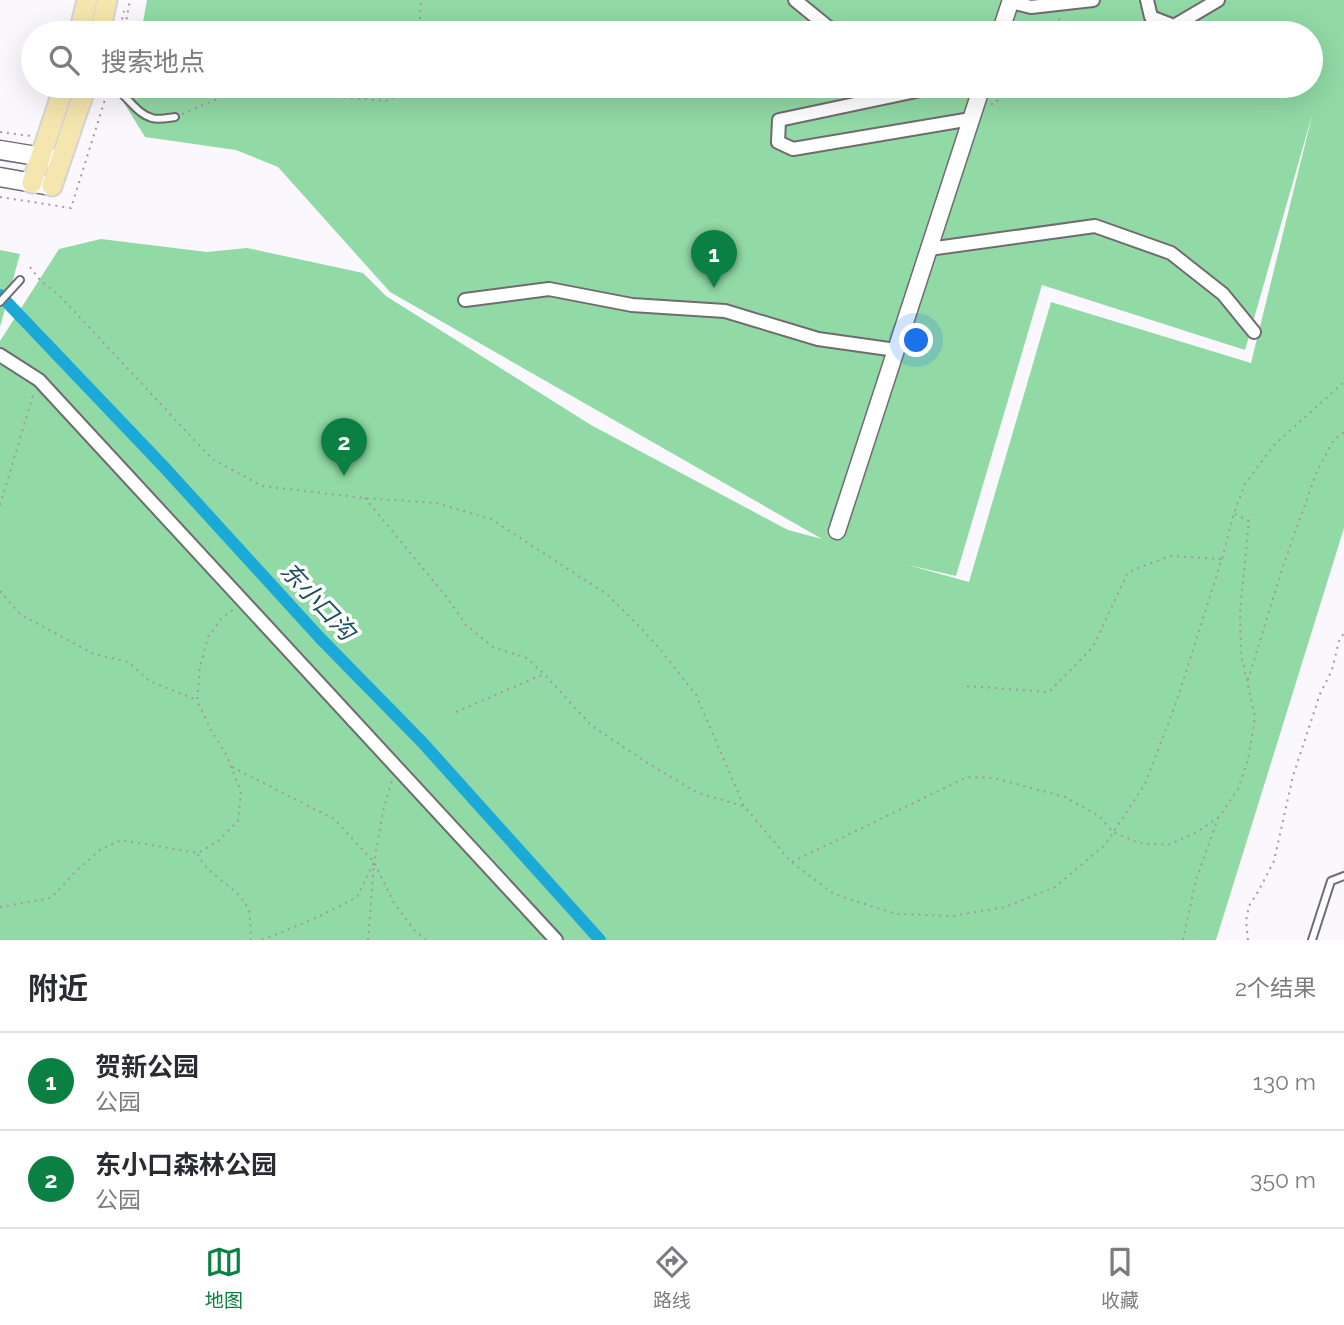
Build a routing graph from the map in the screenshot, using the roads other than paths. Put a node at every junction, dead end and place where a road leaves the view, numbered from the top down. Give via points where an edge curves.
1 (87, 0) edge
2 (107, 0) edge
3 (795, 0) edge
4 (1147, 0) edge
5 (1218, 0) edge
6 (1011, 1) edge
7 (1087, 1) edge
8 (82, 21) edge
9 (103, 21) edge
10 (821, 21) edge
11 (1004, 21) edge
12 (1161, 21) edge
13 (1182, 21) edge
14 (60, 98) edge
15 (82, 98) edge
16 (127, 98) edge
17 (883, 98) edge
18 (978, 98) edge
19 (175, 117) road end
20 (971, 119) junction
21 (0, 150) edge
22 (41, 157) junction
23 (61, 160) junction
24 (0, 177) edge
25 (32, 183) junction
26 (52, 186) joint
27 (929, 249) junction
28 (20, 280) dead end
29 (465, 300) dead end
30 (0, 302) edge
31 (1254, 332) dead end
32 (896, 350) junction
33 (0, 355) edge
34 (837, 531) dead end
35 (1344, 876) edge
36 (556, 940) edge
37 (1312, 940) edge

1 - 8 main road
2 - 9 main road
3 - 10 street
4 - 12 street via 1151,17
5 - 13 street
6 - 7 street via 1031,7
6 - 11 street
14 - 22 main road
15 - 23 main road
16 - 19 lane via 152,118
17 - 20 street via 779,120 778,142 793,149
18 - 20 street
20 - 27 street
21 - 22 main road
22 - 23 main road
22 - 25 main road
23 - 26 main road
24 - 25 main road
25 - 26 main road
27 - 31 street via 1095,226 1171,253 1223,294
27 - 32 street
28 - 30 lane
29 - 32 street via 549,289 632,305 724,311 818,339
32 - 34 street
33 - 36 street via 39,380
35 - 37 lane via 1331,881

